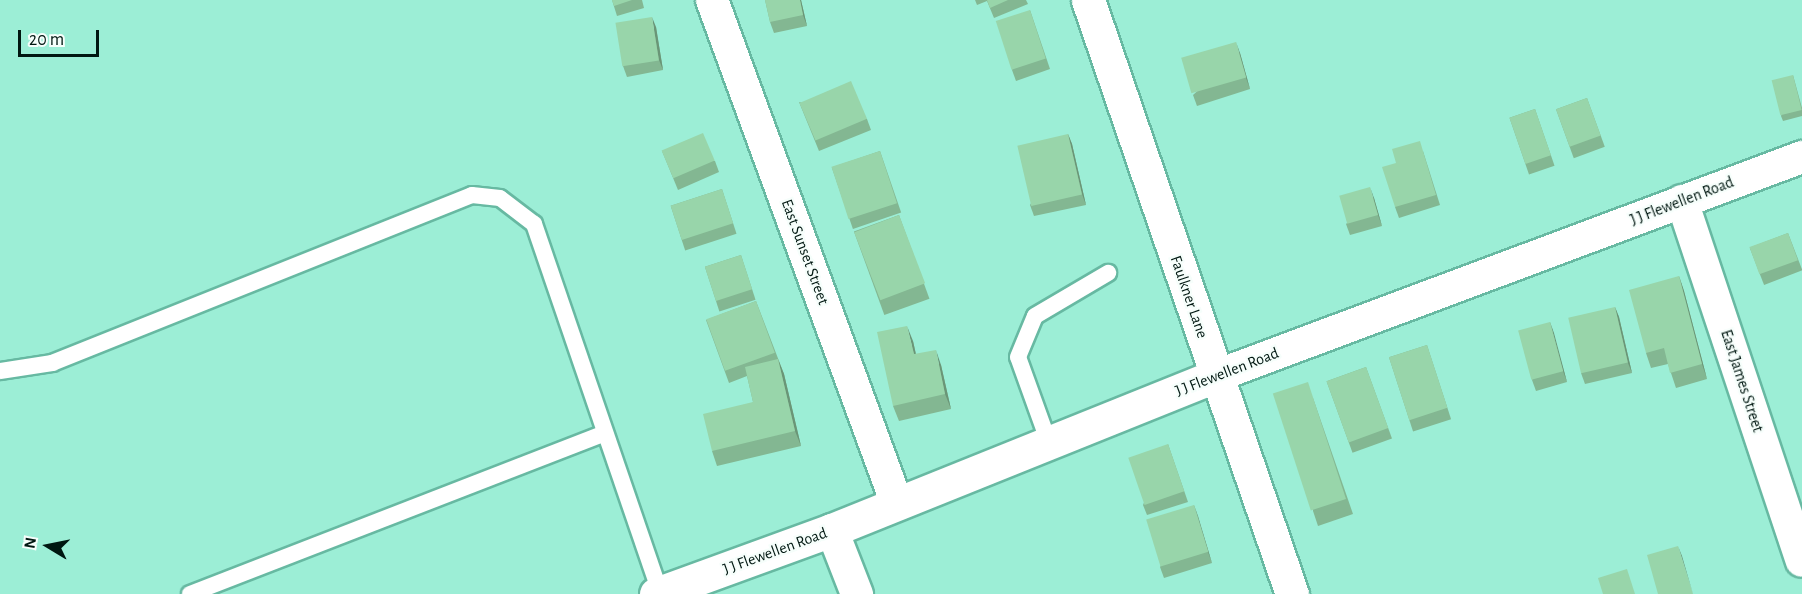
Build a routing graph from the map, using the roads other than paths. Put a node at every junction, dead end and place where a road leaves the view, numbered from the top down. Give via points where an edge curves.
1 (712, 0) edge
2 (1088, 0) edge
3 (1802, 157) edge
4 (1682, 201) junction
5 (1108, 273) dead end
6 (0, 371) edge
7 (1216, 376) junction
8 (605, 434) junction
9 (1049, 443) junction
10 (897, 504) junction
11 (832, 530) junction
12 (1802, 561) edge
13 (658, 593) edge
14 (190, 594) edge
15 (857, 594) edge
16 (1292, 594) edge

1 - 10 street, East Sunset Street
2 - 7 street, Faulkner Lane
3 - 4 street, J J Flewellen Road
4 - 7 street, J J Flewellen Road
4 - 12 street, East James Street
5 - 9 lane via 1035,316 1018,357
6 - 8 lane via 51,363 472,195 500,198 534,224
7 - 9 street, J J Flewellen Road
7 - 16 street, Faulkner Lane
8 - 13 lane
8 - 14 lane
9 - 10 street, J J Flewellen Road
10 - 11 street, J J Flewellen Road
11 - 13 street, J J Flewellen Road
11 - 15 street

